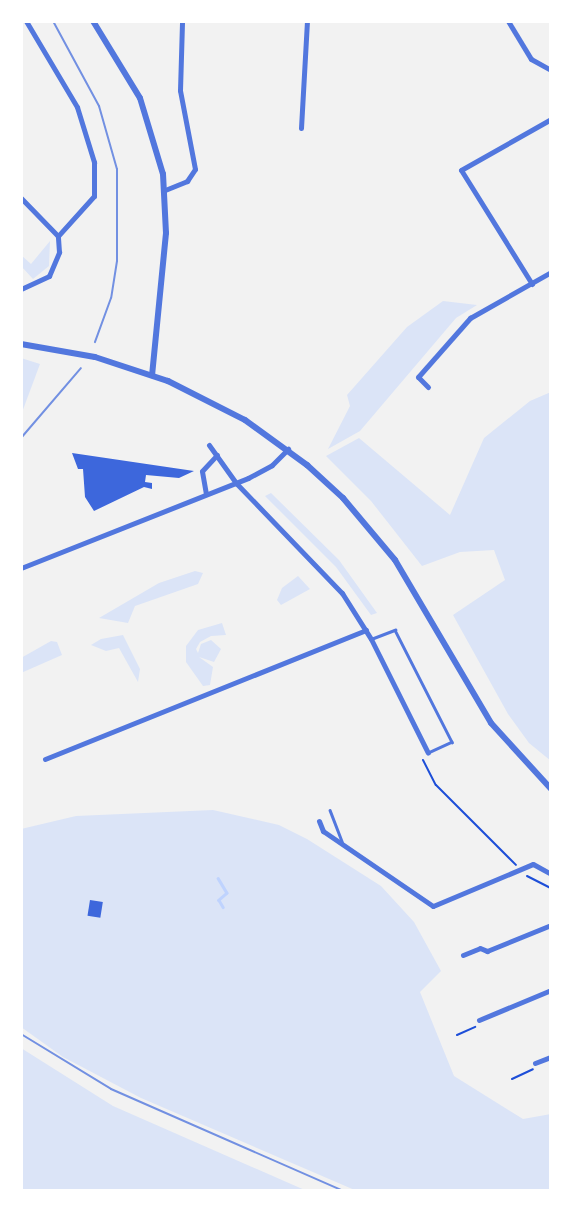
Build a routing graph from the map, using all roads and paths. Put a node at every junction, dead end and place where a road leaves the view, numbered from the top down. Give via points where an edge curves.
1 (26, 21) edge
2 (93, 21) edge
3 (182, 21) edge
4 (307, 21) edge
5 (508, 21) edge
6 (551, 70) edge
7 (551, 119) edge
8 (301, 128) dead end
9 (165, 190) junction
10 (21, 198) edge
11 (58, 236) junction
12 (551, 272) edge
13 (532, 284) junction
14 (21, 289) edge
15 (21, 344) edge
16 (152, 375) junction
17 (428, 387) dead end
18 (209, 445) dead end
19 (288, 449) junction
20 (217, 455) junction
21 (236, 483) junction
22 (206, 494) junction
23 (21, 568) edge
24 (366, 630) junction
25 (371, 639) junction
26 (428, 753) junction
27 (45, 759) dead end
28 (551, 789) edge
29 (330, 810) dead end
30 (319, 821) dead end
31 (344, 845) junction
32 (521, 869) junction
33 (551, 874) edge
34 (551, 888) edge
35 (551, 925) edge
36 (463, 955) dead end
37 (551, 990) edge
38 (479, 1020) dead end
39 (551, 1056) edge
40 (538, 1064) joint
41 (512, 1079) dead end

1 - 11 street via 77,107 94,162 94,195
2 - 9 street via 140,98 156,141
3 - 9 street via 180,90 195,170 187,181
4 - 8 street
5 - 6 street via 531,59
7 - 13 street via 461,170
9 - 16 street via 166,233
10 - 11 street
11 - 14 street via 59,253 49,276
12 - 13 street
13 - 17 street via 470,318 446,340 418,377
15 - 16 street via 95,357
16 - 19 street via 216,404
18 - 20 street
19 - 21 street via 272,465
19 - 28 street via 343,498 381,541 409,580 491,723
20 - 21 street
20 - 22 street via 202,471
21 - 22 street
21 - 24 street via 321,567
22 - 23 street
24 - 25 street
24 - 27 street
25 - 26 street
25 - 26 lane via 395,630 452,742
26 - 32 path via 421,756 436,785
29 - 31 lane
30 - 31 street via 323,831
31 - 32 street via 433,906
32 - 33 street via 533,864
32 - 34 path
35 - 36 street via 487,951 480,948
37 - 38 street
39 - 40 street
40 - 41 path

